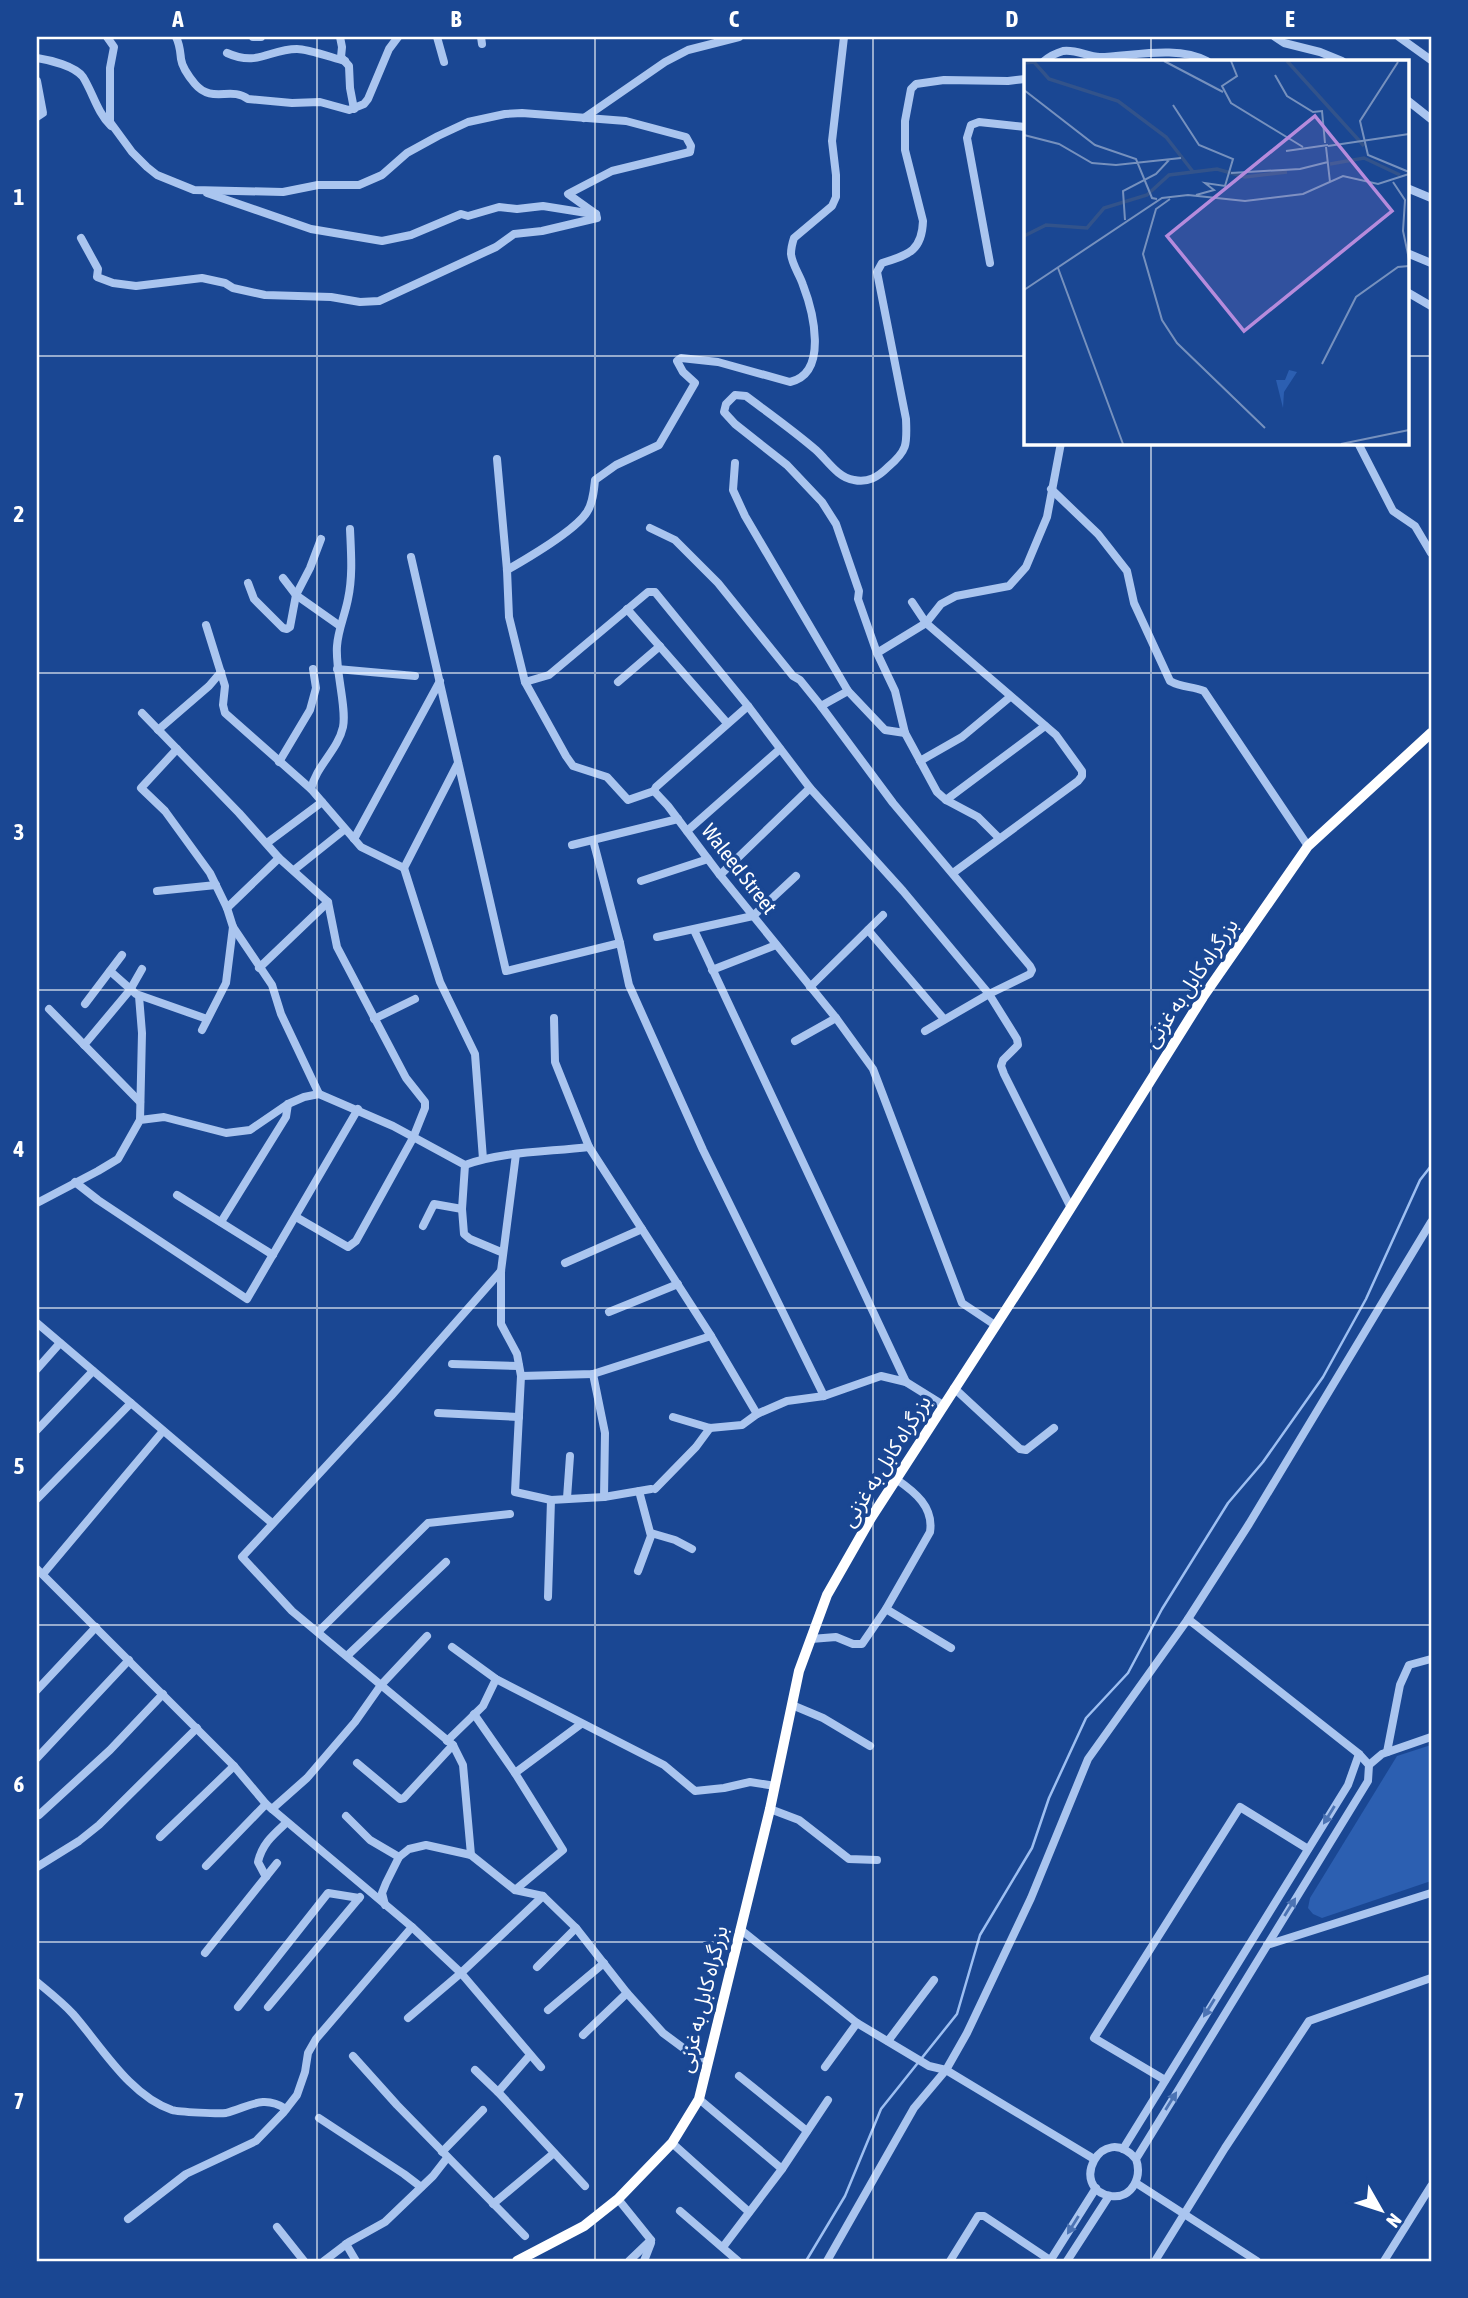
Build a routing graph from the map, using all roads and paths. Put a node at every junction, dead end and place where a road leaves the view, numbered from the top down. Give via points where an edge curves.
1 (107, 37) edge
2 (176, 37) edge
3 (253, 37) edge
4 (261, 37) edge
5 (340, 37) edge
6 (398, 37) edge
7 (437, 37) edge
8 (739, 37) edge
9 (844, 37) edge
10 (1275, 37) edge
11 (1399, 37) edge
12 (227, 53) dead end
13 (37, 58) edge
14 (1046, 60) edge
15 (1205, 60) edge
16 (1340, 60) edge
17 (1431, 60) edge
18 (345, 61) junction
19 (444, 62) dead end
20 (1024, 79) edge
21 (37, 81) edge
22 (1408, 101) edge
23 (354, 109) junction
24 (37, 117) edge
25 (584, 118) junction
26 (1431, 119) edge
27 (1024, 127) edge
28 (116, 130) junction
29 (1408, 188) edge
30 (194, 190) junction
31 (1431, 198) edge
32 (596, 214) junction
33 (81, 238) dead end
34 (1408, 253) edge
35 (990, 263) dead end
36 (1431, 263) edge
37 (1408, 293) edge
38 (1431, 306) edge
39 (1062, 444) edge
40 (1358, 444) edge
41 (497, 459) dead end
42 (735, 463) dead end
43 (1051, 489) junction
44 (650, 528) dead end
45 (350, 529) dead end
46 (321, 539) dead end
47 (1431, 552) edge
48 (411, 557) dead end
49 (508, 570) junction
50 (283, 578) dead end
51 (248, 583) dead end
52 (296, 595) junction
53 (912, 602) dead end
54 (627, 608) junction
55 (926, 623) junction
56 (206, 625) dead end
57 (340, 626) junction
58 (660, 646) junction
59 (877, 653) junction
60 (313, 669) dead end
61 (337, 669) junction
62 (221, 672) junction
63 (415, 676) dead end
64 (440, 681) junction
65 (525, 682) junction
66 (618, 682) dead end
67 (848, 691) junction
68 (1010, 698) junction
69 (748, 706) junction
70 (821, 706) junction
71 (142, 713) dead end
72 (727, 723) junction
73 (1045, 726) junction
74 (159, 730) junction
75 (905, 733) junction
76 (1431, 733) edge
77 (177, 749) junction
78 (780, 749) junction
79 (920, 761) junction
80 (279, 762) junction
81 (457, 763) junction
82 (810, 788) junction
83 (311, 789) junction
84 (654, 791) junction
85 (946, 800) junction
86 (322, 802) junction
87 (678, 819) junction
88 (344, 830) junction
89 (687, 831) junction
90 (999, 838) junction
91 (354, 839) junction
92 (593, 840) junction
93 (267, 844) junction
94 (572, 845) dead end
95 (1308, 846) junction
96 (279, 858) junction
97 (708, 859) junction
98 (404, 868) junction
99 (293, 870) junction
100 (953, 873) junction
101 (720, 875) junction
102 (796, 876) dead end
103 (641, 881) dead end
104 (216, 885) junction
105 (157, 891) dead end
106 (328, 901) junction
107 (227, 908) junction
108 (883, 915) dead end
109 (753, 916) junction
110 (233, 927) junction
111 (694, 930) junction
112 (868, 930) junction
113 (657, 937) dead end
114 (620, 943) junction
115 (776, 945) junction
116 (122, 955) dead end
117 (259, 968) junction
118 (142, 969) dead end
119 (712, 970) junction
120 (110, 971) junction
121 (810, 987) junction
122 (130, 990) junction
123 (989, 994) junction
124 (139, 996) junction
125 (415, 999) dead end
126 (85, 1004) dead end
127 (49, 1009) dead end
128 (555, 1018) dead end
129 (836, 1018) junction
130 (207, 1019) junction
131 (374, 1019) junction
132 (944, 1020) junction
133 (202, 1030) dead end
134 (926, 1031) dead end
135 (795, 1041) dead end
136 (84, 1045) junction
137 (319, 1094) junction
138 (140, 1102) junction
139 (288, 1104) junction
140 (358, 1109) junction
141 (140, 1120) junction
142 (413, 1138) junction
143 (589, 1147) junction
144 (516, 1154) junction
145 (482, 1159) junction
146 (465, 1165) junction
147 (75, 1182) junction
148 (177, 1195) dead end
149 (37, 1203) edge
150 (1070, 1206) junction
151 (462, 1209) junction
152 (296, 1217) junction
153 (221, 1222) junction
154 (1431, 1222) edge
155 (423, 1226) dead end
156 (642, 1229) junction
157 (501, 1252) junction
158 (273, 1255) junction
159 (565, 1263) dead end
160 (500, 1271) junction
161 (678, 1284) junction
162 (609, 1312) dead end
163 (37, 1323) edge
164 (995, 1325) junction
165 (711, 1336) junction
166 (60, 1343) junction
167 (452, 1364) dead end
168 (519, 1366) junction
169 (37, 1369) edge
170 (93, 1371) junction
171 (593, 1374) junction
172 (521, 1376) junction
173 (906, 1382) junction
174 (954, 1388) junction
175 (824, 1396) junction
176 (131, 1404) junction
177 (943, 1405) junction
178 (439, 1413) dead end
179 (757, 1414) junction
180 (519, 1417) junction
181 (673, 1417) dead end
182 (710, 1428) junction
183 (1054, 1429) dead end
184 (37, 1430) edge
185 (163, 1430) junction
186 (570, 1456) dead end
187 (896, 1479) junction
188 (639, 1491) junction
189 (604, 1497) junction
190 (567, 1498) junction
191 (37, 1499) edge
192 (551, 1500) junction
193 (510, 1514) dead end
194 (272, 1523) junction
195 (651, 1533) junction
196 (692, 1549) dead end
197 (446, 1562) dead end
198 (40, 1571) edge
199 (638, 1571) dead end
200 (548, 1597) dead end
201 (886, 1609) junction
202 (1188, 1619) junction
203 (96, 1627) junction
204 (318, 1632) junction
205 (427, 1636) dead end
206 (811, 1639) junction
207 (452, 1647) dead end
208 (951, 1648) dead end
209 (348, 1655) junction
210 (1431, 1658) edge
211 (129, 1660) junction
212 (496, 1679) junction
213 (381, 1685) junction
214 (37, 1690) edge
215 (163, 1694) junction
216 (792, 1705) junction
217 (474, 1714) junction
218 (581, 1724) junction
219 (197, 1728) junction
220 (1431, 1737) edge
221 (450, 1743) junction
222 (870, 1746) dead end
223 (1387, 1752) junction
224 (1359, 1754) junction
225 (37, 1758) edge
226 (357, 1763) dead end
227 (1369, 1765) junction
228 (234, 1766) junction
229 (515, 1773) junction
230 (775, 1786) junction
231 (269, 1807) junction
232 (770, 1809) junction
233 (39, 1815) dead end
234 (346, 1816) dead end
235 (286, 1823) junction
236 (160, 1837) dead end
237 (1308, 1849) junction
238 (471, 1855) junction
239 (399, 1857) junction
240 (877, 1860) dead end
241 (276, 1863) dead end
242 (206, 1866) dead end
243 (37, 1867) edge
244 (266, 1877) junction
245 (366, 1889) junction
246 (515, 1890) junction
247 (1431, 1893) edge
248 (543, 1896) junction
249 (359, 1898) junction
250 (385, 1905) junction
251 (412, 1927) junction
252 (576, 1928) junction
253 (740, 1929) junction
254 (1267, 1945) junction
255 (205, 1953) dead end
256 (604, 1963) junction
257 (537, 1966) dead end
258 (461, 1973) junction
259 (1431, 1978) edge
260 (934, 1980) dead end
261 (37, 1982) edge
262 (627, 1993) junction
263 (238, 2007) dead end
264 (268, 2007) dead end
265 (548, 2010) dead end
266 (408, 2018) dead end
267 (857, 2022) junction
268 (583, 2035) dead end
269 (891, 2043) junction
270 (530, 2055) junction
271 (354, 2056) dead end
272 (708, 2060) junction
273 (541, 2067) dead end
274 (825, 2067) dead end
275 (475, 2070) dead end
276 (946, 2070) junction
277 (739, 2076) dead end
278 (1165, 2080) junction
279 (498, 2092) junction
280 (699, 2099) junction
281 (828, 2100) dead end
282 (286, 2109) junction
283 (483, 2110) dead end
284 (318, 2118) dead end
285 (807, 2131) junction
286 (672, 2144) junction
287 (1123, 2149) junction
288 (554, 2153) junction
289 (445, 2155) junction
290 (1094, 2159) junction
291 (1136, 2159) junction
292 (782, 2169) junction
293 (1136, 2183) junction
294 (585, 2186) dead end
295 (1431, 2186) edge
296 (421, 2187) junction
297 (1096, 2188) junction
298 (1109, 2196) junction
299 (618, 2199) junction
300 (492, 2204) junction
301 (680, 2211) dead end
302 (749, 2212) junction
303 (1184, 2214) junction
304 (128, 2218) dead end
305 (277, 2227) dead end
306 (525, 2236) dead end
307 (652, 2240) junction
308 (346, 2244) junction
309 (723, 2247) junction
310 (1243, 2258) edge
311 (1050, 2260) edge
312 (304, 2261) edge
313 (324, 2261) edge
314 (356, 2261) edge
315 (517, 2261) edge
316 (629, 2261) edge
317 (644, 2261) edge
318 (738, 2261) edge
319 (827, 2261) edge
320 (950, 2261) edge
321 (1067, 2261) edge
322 (1155, 2261) edge
323 (1257, 2261) edge
324 (1384, 2261) edge

1 - 28 street via 114,47 109,109
2 - 23 street via 184,67 204,92
3 - 4 street
5 - 18 street
6 - 23 street via 368,99
7 - 19 street
8 - 25 street via 688,50 665,62
9 - 49 street via 832,141 835,197 832,206 794,238 792,246 791,257 815,329 807,374 790,382 718,362 681,358 677,361 683,372 695,383 659,445 595,480 587,512
10 - 16 street
11 - 17 street
12 - 18 street via 250,59 298,49
13 - 28 street via 82,75 100,112
14 - 15 street via 1071,50 1098,57 1144,52
18 - 23 street
20 - 59 street via 944,80 911,89 905,150 923,230 912,251 882,263 877,272 906,419 904,453 878,476 855,481 840,474 746,396 735,395 725,407 725,414 735,424 787,465 836,524
21 - 24 street via 43,113
22 - 26 street
25 - 30 street via 522,113 468,122 407,153 382,175 359,185 318,185 283,192
25 - 32 street via 625,121 686,137 691,146 690,152 612,171 568,194
27 - 35 street via 979,122 971,125 967,138
28 - 30 street via 157,174
29 - 31 street
30 - 32 street via 311,229 382,241 411,235 461,214 499,207 542,206
32 - 33 street via 597,218 584,223 514,234 398,293 360,302 265,295 202,278 136,286 113,284 97,277 98,270
34 - 36 street
37 - 38 street
39 - 43 street
40 - 47 street via 1393,511 1415,526
41 - 49 street
42 - 67 street via 733,490
43 - 55 street via 1047,517 1026,567 1009,586 956,596 941,604
43 - 95 street via 1098,534 1127,572 1135,603 1170,681 1204,691
44 - 70 street via 675,540 718,583
45 - 57 street via 349,598
46 - 52 street
48 - 64 street
49 - 65 street via 509,617
50 - 52 street
51 - 52 street via 254,599 287,629
52 - 57 street
53 - 55 street
54 - 58 street
54 - 65 street via 543,678
54 - 69 street via 655,592
55 - 59 street
55 - 68 street
56 - 62 street
57 - 61 street
58 - 66 street
58 - 72 street
59 - 75 street via 895,691
60 - 80 street via 316,688 310,710
61 - 63 street
61 - 83 street via 344,723
62 - 74 street
62 - 80 street via 225,713
64 - 81 street
64 - 91 street
65 - 84 street via 573,766 607,777 628,800
67 - 70 street
67 - 75 street via 885,730
68 - 73 street
68 - 79 street via 962,737
69 - 72 street
69 - 78 street
70 - 100 street via 892,803
71 - 74 street
72 - 84 street
73 - 85 street
73 - 90 street via 1082,776
74 - 77 street
75 - 79 street
76 - 95 highway, بزرگراه کابل به غزنی
77 - 93 street
77 - 104 street via 141,788 165,811
78 - 82 street
78 - 89 street
79 - 85 street
80 - 83 street
81 - 98 street
81 - 114 street via 506,971
82 - 101 street
82 - 123 street
83 - 86 street
84 - 87 street, Waleed Street
85 - 90 street via 978,817
86 - 88 street
86 - 93 street
87 - 89 street, Waleed Street
87 - 92 street
88 - 91 street
88 - 99 street
89 - 97 street, Waleed Street
90 - 100 street
91 - 98 street
92 - 94 street
92 - 114 street
93 - 96 street
95 - 150 highway, بزرگراه کابل به غزنی via 1203,997
96 - 99 street
96 - 107 street
97 - 101 street, Waleed Street
97 - 103 street
98 - 145 street via 440,982 475,1054
99 - 106 street
100 - 123 street via 1032,970
101 - 109 street, Waleed Street
102 - 109 street
104 - 105 street
104 - 107 street
106 - 117 street
106 - 131 street via 337,947
107 - 110 street
108 - 112 street
109 - 111 street
109 - 115 street, Waleed Street
110 - 117 street
110 - 130 street via 226,983
111 - 113 street
111 - 119 street
112 - 121 street
112 - 132 street
114 - 175 street via 629,985 703,1150
115 - 119 street
115 - 121 street, Waleed Street
116 - 120 street
117 - 137 street via 272,985
118 - 122 street
119 - 173 street
120 - 122 street
120 - 126 street
121 - 129 street, Waleed Street
122 - 124 street
122 - 136 street
123 - 132 street
123 - 150 street via 1017,1039 1018,1045 1003,1059 1003,1074
124 - 130 street
124 - 138 street
125 - 131 street
127 - 136 street
128 - 143 street via 555,1062
129 - 135 street
129 - 164 street, Waleed Street via 873,1069 962,1303
130 - 133 street
131 - 142 street via 425,1101
132 - 134 street
136 - 138 street
137 - 139 street
137 - 140 street
138 - 141 street
139 - 141 street via 250,1130 226,1133 164,1118
139 - 153 street via 286,1117
140 - 142 street
140 - 152 street
141 - 147 street via 118,1158
142 - 146 street
142 - 152 street via 351,1246
143 - 144 street
143 - 156 street
144 - 145 street
144 - 157 street
145 - 146 street
146 - 151 street
147 - 149 street
147 - 158 street via 247,1299
148 - 153 street
150 - 164 highway, بزرگراه کابل به غزنی
151 - 155 street via 434,1204
151 - 157 street via 464,1234
152 - 158 street
153 - 158 street
154 - 202 street
156 - 159 street
156 - 161 street
157 - 160 street
160 - 168 street via 501,1324
160 - 194 street
161 - 162 street
161 - 165 street
163 - 166 street
164 - 174 highway, بزرگراه کابل به غزنی
165 - 171 street
165 - 179 street
166 - 169 street
166 - 170 street
167 - 168 street
168 - 172 street
170 - 176 street
170 - 184 street
171 - 172 street
171 - 189 street via 605,1433
172 - 180 street
173 - 175 street via 881,1376
173 - 177 street
174 - 177 highway, بزرگراه کابل به غزنی
174 - 183 street via 1020,1449 1026,1450
175 - 179 street via 787,1401
176 - 185 street
176 - 191 street
177 - 187 highway, بزرگراه کابل به غزنی
178 - 180 street
179 - 182 street via 742,1425
180 - 192 street via 514,1492
181 - 182 street
182 - 188 street via 653,1489
185 - 194 street
185 - 198 street
186 - 190 street
187 - 201 street via 916,1492 931,1527
187 - 206 highway, بزرگراه کابل به غزنی via 827,1595
188 - 189 street
188 - 195 street
189 - 190 street
190 - 192 street
192 - 200 street
193 - 204 street via 428,1523
194 - 204 street via 242,1558
195 - 196 street
195 - 199 street
197 - 209 street
198 - 203 street
201 - 206 street via 862,1644 836,1637
201 - 208 street
202 - 224 street
202 - 276 street via 1088,1759 1031,1898
203 - 211 street
203 - 214 street
204 - 209 street
205 - 213 street
206 - 216 highway, بزرگراه کابل به غزنی
207 - 212 street
209 - 213 street
210 - 223 street via 1409,1665 1400,1685
211 - 215 street
211 - 225 street
212 - 217 street
212 - 218 street
213 - 221 street
213 - 231 street via 307,1777
215 - 219 street
215 - 233 street
216 - 222 street
216 - 230 highway, بزرگراه کابل به غزنی
217 - 221 street
217 - 229 street
218 - 229 street
218 - 230 street via 664,1765 695,1791 750,1782
219 - 228 street
219 - 243 street via 99,1825
220 - 223 street
221 - 226 street via 400,1799
221 - 238 street via 463,1765
223 - 227 street
224 - 227 street
224 -> 237 street via 1348,1785
254 -> 227 street via 1368,1781
228 - 231 street
228 - 236 street
229 - 246 street via 563,1850
230 - 232 highway, بزرگراه کابل به غزنی
231 - 235 street
231 - 242 street
232 - 240 street via 799,1820 849,1859
232 - 253 highway, بزرگراه کابل به غزنی
234 - 239 street via 370,1840
235 - 244 street via 261,1850 258,1862
235 - 245 street
237 -> 278 street
237 - 278 street via 1240,1807 1094,2038
238 - 239 street via 426,1845
238 - 246 street
239 - 250 street via 382,1893
241 - 244 street
244 - 255 street
245 - 249 street
245 - 250 street
246 - 248 street
247 - 254 street
248 - 252 street
248 - 258 street
249 - 263 street via 328,1893
249 - 264 street
250 - 251 street
251 - 258 street
251 - 282 street via 316,2039 297,2095
252 - 256 street
252 - 257 street
253 - 267 street
253 - 272 highway, بزرگراه کابل به غزنی
291 -> 254 street
256 - 262 street
256 - 265 street
258 - 266 street
258 - 270 street
259 - 303 street via 1308,2021
260 - 269 street
261 - 282 street via 71,2012 120,2072 151,2100 174,2111 223,2114 266,2102
262 - 268 street
262 - 272 street via 663,2033 696,2057
267 - 269 street
267 - 274 street
269 - 276 street via 929,2066
270 - 273 street
270 - 279 street
271 - 289 street
272 - 280 highway, بزرگراه کابل به غزنی
275 - 279 street
276 - 290 street
276 - 319 street via 914,2108
277 - 285 street
278 - 287 street
279 - 288 street
280 - 286 highway, بزرگراه کابل به غزنی
280 - 292 street
281 - 285 street
282 - 304 street via 256,2141 186,2174
283 - 289 street
284 - 296 street
285 - 292 street
286 - 299 highway, بزرگراه کابل به غزنی
286 - 302 street
287 - 290 street via 1107,2149
287 - 291 street
288 - 294 street
288 - 300 street
289 - 296 street
289 - 300 street
290 - 297 street via 1090,2174
291 - 293 street
292 - 302 street
293 - 298 street via 1124,2194
293 - 303 street
295 - 324 street
296 - 308 street via 385,2222
297 - 298 street
297 -> 311 street
298 - 321 street
299 - 307 street
299 - 315 highway, بزرگراه کابل به غزنی via 584,2226
300 - 306 street
301 - 309 street
302 - 309 street
303 - 310 street
303 - 322 street
305 - 312 street
307 - 316 street
307 - 317 street
308 - 313 street
308 - 314 street
309 - 318 street
310 - 323 street
311 - 320 street via 985,2216 978,2216

